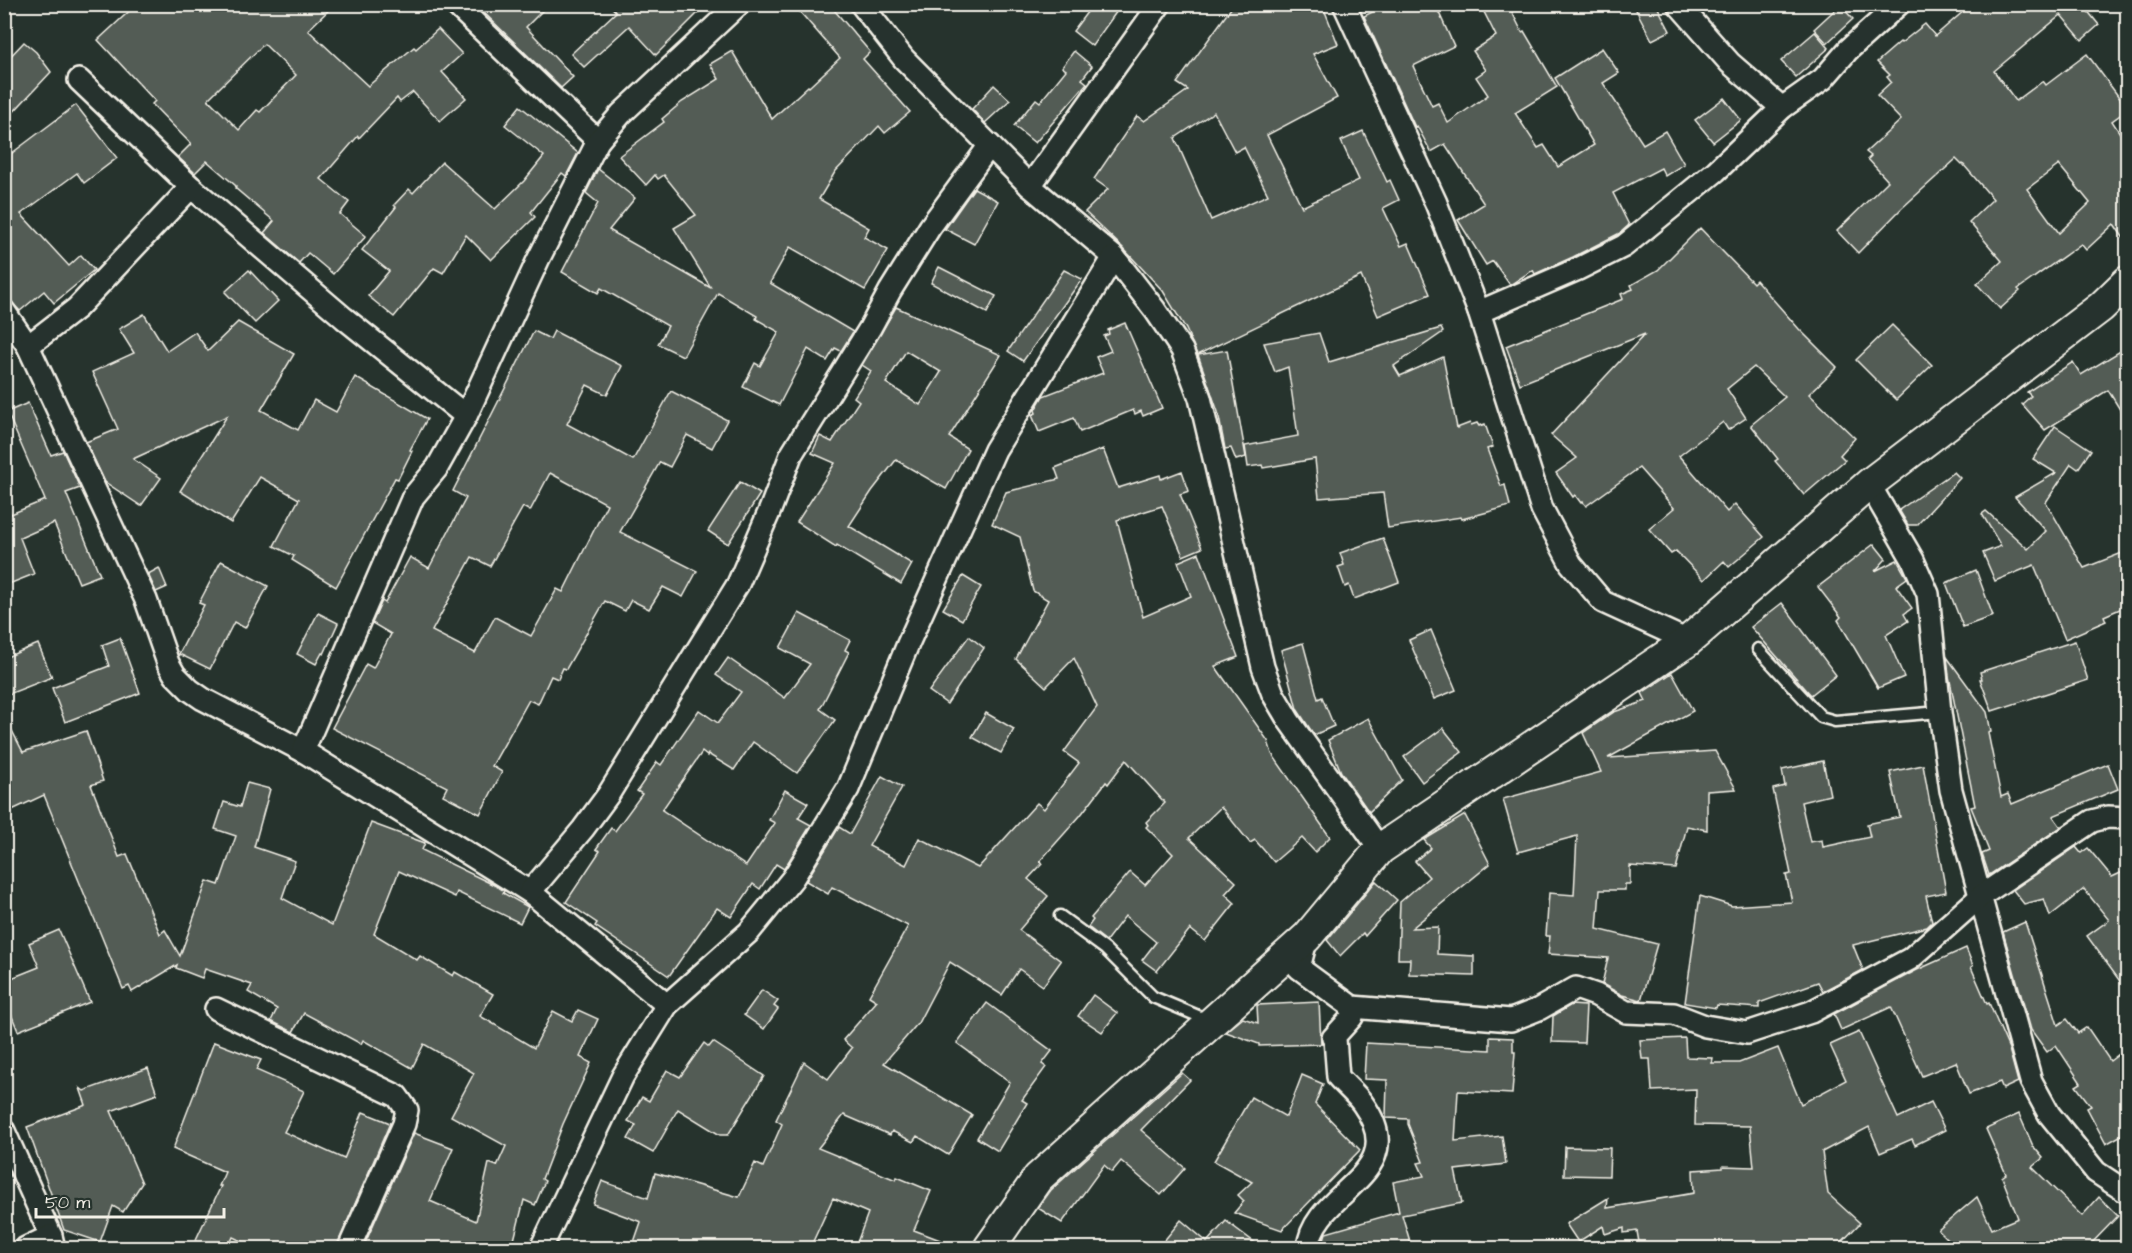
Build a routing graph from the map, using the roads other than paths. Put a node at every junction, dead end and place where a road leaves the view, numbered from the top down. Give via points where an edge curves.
1 (455, 4) edge
2 (739, 4) edge
3 (861, 4) edge
4 (1160, 4) edge
5 (1344, 4) edge
6 (1678, 4) edge
7 (1899, 4) edge
8 (79, 80) dead end
9 (1782, 108) junction
10 (598, 141) junction
11 (990, 145) junction
12 (1030, 186) junction
13 (191, 188) junction
14 (1114, 257) junction
15 (2127, 281) edge
16 (4, 312) edge
17 (1479, 312) junction
18 (28, 346) junction
19 (466, 416) junction
20 (1869, 484) junction
21 (1688, 641) junction
22 (1758, 649) dead end
23 (1940, 712) junction
24 (303, 751) junction
25 (2127, 818) edge
26 (1380, 849) junction
27 (530, 892) junction
28 (1981, 896) junction
29 (1060, 916) dead end
30 (1307, 937) junction
31 (667, 1005) junction
32 (1352, 1007) junction
33 (216, 1009) dead end
34 (1213, 1022) junction
35 (4, 1131) edge
36 (2127, 1192) edge
37 (52, 1242) edge
38 (26, 1248) edge
39 (349, 1248) edge
40 (541, 1248) edge
41 (989, 1248) edge
42 (1308, 1248) edge

1 - 10 street
2 - 10 street via 621,114
3 - 11 street via 904,58
4 - 12 street
5 - 17 street via 1436,203
6 - 9 street via 1730,63
7 - 9 street via 1848,50 1823,79
8 - 13 street
9 - 17 street via 1716,171 1624,246
10 - 19 street
11 - 12 street
11 - 27 street via 919,245 791,455 738,584 608,795
12 - 14 street
13 - 18 street via 77,308
13 - 19 street
14 - 26 street via 1182,350 1196,388 1263,667 1273,694
14 - 31 street via 995,450 848,789 793,878 756,923
15 - 20 street via 2101,307
16 - 18 street
17 - 21 street via 1542,509 1571,564 1603,602
18 - 24 street via 146,600 175,675 203,699
19 - 24 street via 437,468 413,497
20 - 21 street
20 - 23 street via 1928,594
21 - 26 street
22 - 23 lane via 1821,717 1835,721
23 - 28 street via 1951,790
24 - 27 street
25 - 28 street via 2092,821
26 - 30 street
27 - 31 street
28 - 32 street via 1910,959 1811,1012 1747,1033 1706,1026 1674,1014 1626,1012 1575,988 1511,1020
28 - 36 street via 2031,1081 2049,1114 2096,1172
29 - 34 lane via 1105,949 1153,997
30 - 32 street via 1299,968
30 - 34 street
31 - 40 street via 623,1076
32 - 42 street via 1352,1017 1333,1038 1338,1077 1363,1103 1376,1126 1377,1146 1372,1164 1317,1222
33 - 39 street via 397,1096 407,1110 405,1124
34 - 41 street via 1038,1178
35 - 37 street
37 - 38 street

